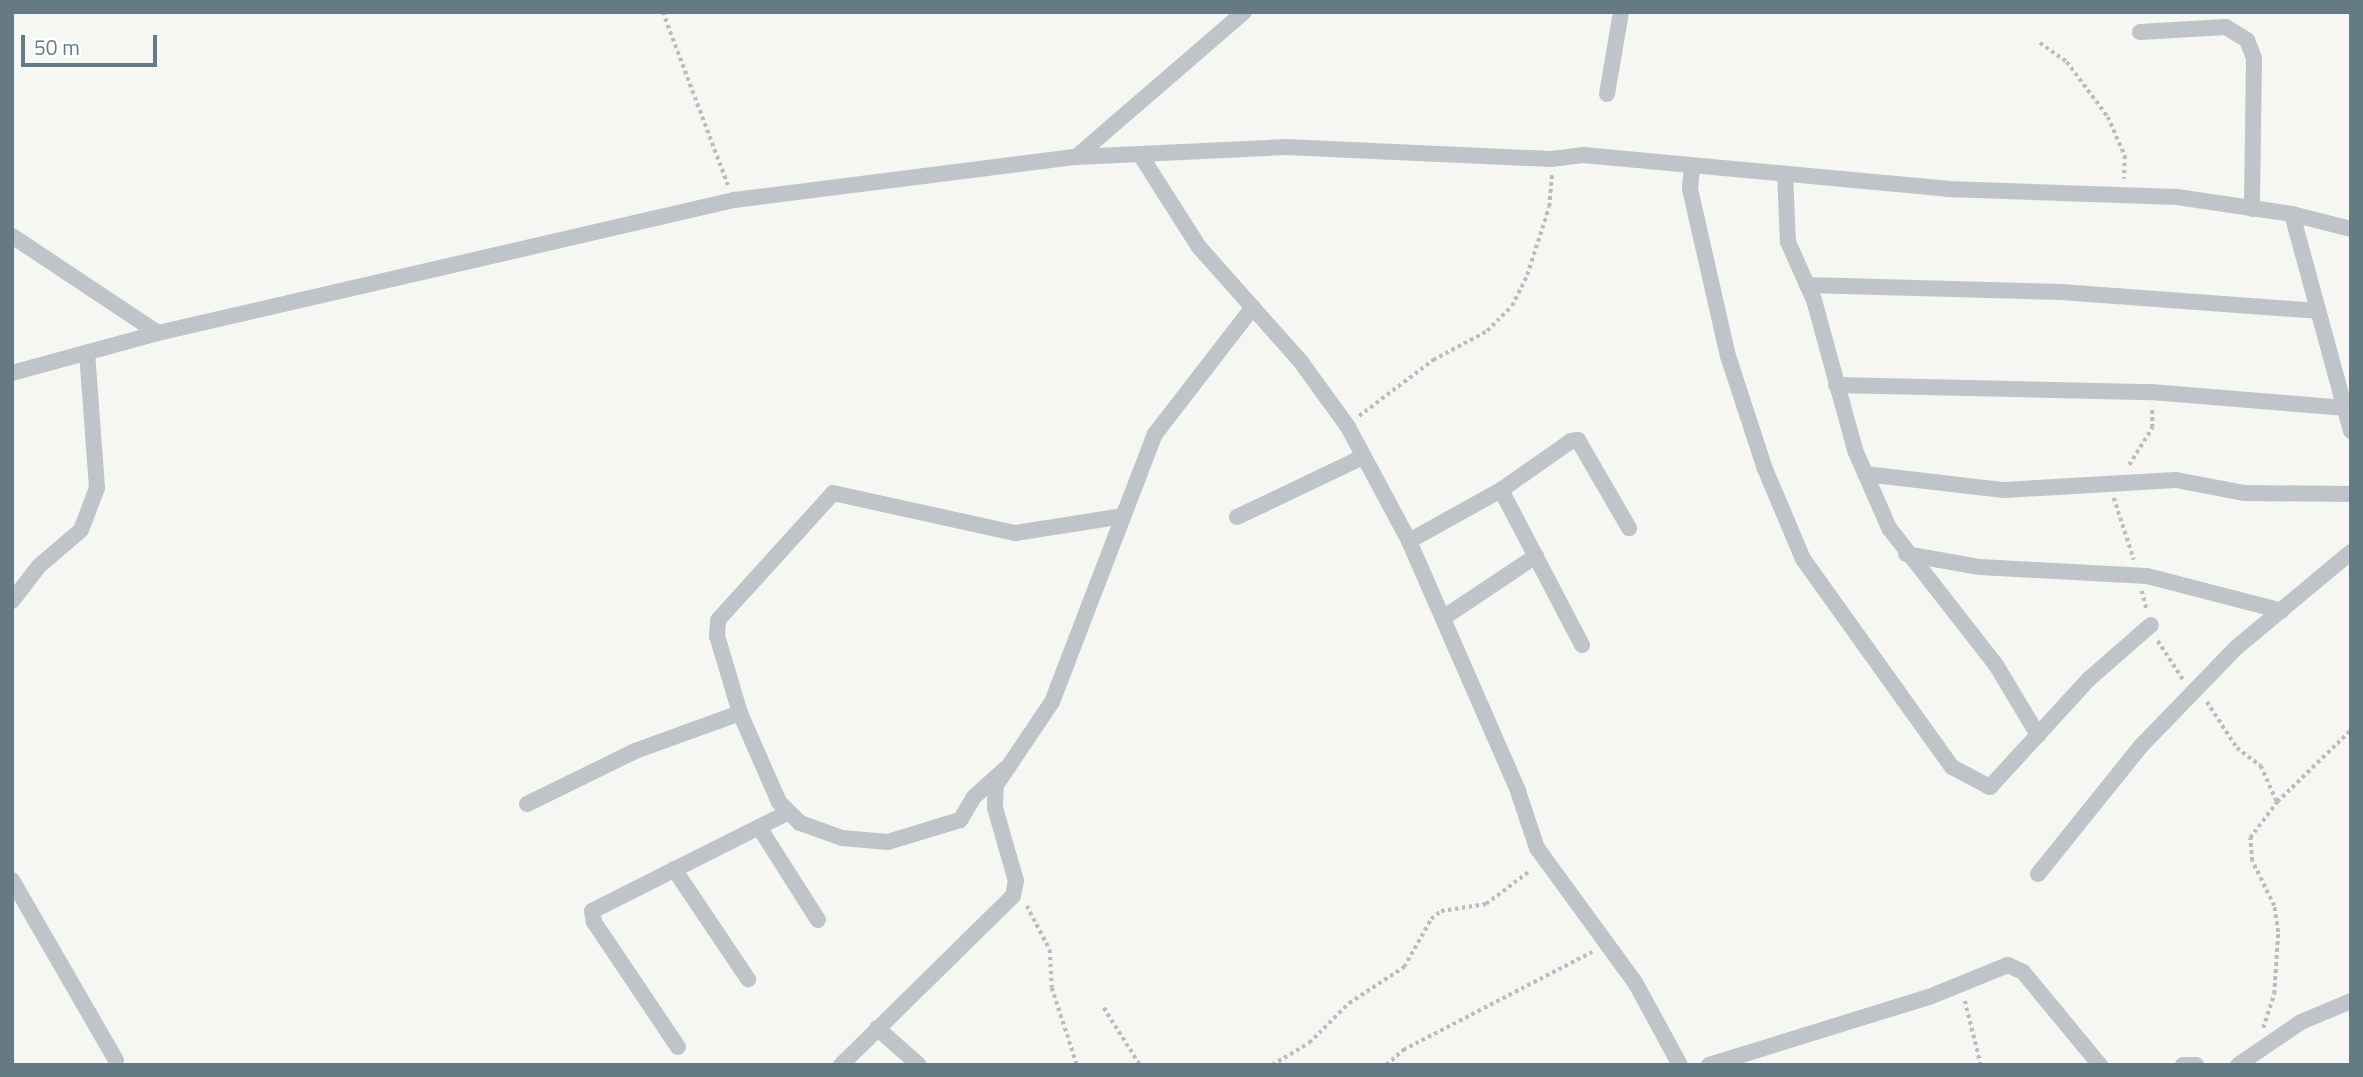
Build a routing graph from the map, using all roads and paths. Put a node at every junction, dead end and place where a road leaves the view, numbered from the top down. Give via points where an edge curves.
1 (663, 12) edge
2 (1244, 12) edge
3 (1621, 12) edge
4 (2140, 32) dead end
5 (2040, 43) dead end
6 (1607, 94) dead end
7 (1141, 156) junction
8 (1076, 157) junction
9 (1551, 159) junction
10 (1692, 166) junction
11 (1785, 174) junction
12 (2123, 195) junction
13 (734, 200) junction
14 (2252, 209) junction
15 (2292, 214) junction
16 (2351, 229) edge
17 (12, 236) edge
18 (1807, 285) junction
19 (1253, 307) junction
20 (2318, 312) junction
21 (158, 333) junction
22 (87, 352) junction
23 (12, 373) edge
24 (1836, 385) junction
25 (2151, 392) junction
26 (2344, 408) junction
27 (1348, 427) junction
28 (2351, 431) edge
29 (1363, 457) junction
30 (1865, 474) junction
31 (2120, 481) junction
32 (1501, 490) junction
33 (2351, 494) edge
34 (1124, 516) junction
35 (1237, 517) dead end
36 (1629, 528) dead end
37 (1409, 541) junction
38 (2351, 552) edge
39 (1906, 554) junction
40 (1535, 556) junction
41 (2137, 575) junction
42 (12, 601) edge
43 (2283, 611) junction
44 (1443, 618) junction
45 (2151, 625) dead end
46 (1582, 645) dead end
47 (2199, 690) junction
48 (740, 713) junction
49 (2351, 730) edge
50 (2038, 735) junction
51 (1004, 769) junction
52 (2277, 802) junction
53 (527, 804) dead end
54 (787, 813) junction
55 (759, 827) junction
56 (1544, 858) junction
57 (674, 869) junction
58 (2038, 874) dead end
59 (12, 880) edge
60 (1016, 886) junction
61 (818, 920) dead end
62 (1607, 944) junction
63 (748, 979) dead end
64 (1961, 985) junction
65 (2351, 1001) edge
66 (1104, 1007) dead end
67 (877, 1028) junction
68 (2261, 1034) dead end
69 (678, 1047) dead end
70 (116, 1060) dead end
71 (841, 1065) edge
72 (919, 1065) edge
73 (1077, 1065) edge
74 (1140, 1065) edge
75 (1272, 1065) edge
76 (1386, 1065) edge
77 (1681, 1065) edge
78 (1709, 1065) edge
79 (1981, 1065) edge
80 (2100, 1065) edge
81 (2183, 1065) edge
82 (2196, 1065) edge
83 (2238, 1065) edge

1 - 13 path
2 - 8 street
3 - 6 street
4 - 14 street via 2226,27 2247,40 2254,58
5 - 12 path via 2067,62 2120,138 2125,156
7 - 8 street
7 - 9 street via 1286,147
7 - 19 street via 1199,247
8 - 13 street
9 - 10 street via 1583,155
9 - 27 path via 1549,207 1512,306 1487,331 1433,360
10 - 11 street
10 - 50 street via 1693,202 1728,356 1765,469 1816,583 1955,769 1990,787
11 - 12 street via 1947,189
11 - 18 street via 1788,242
12 - 14 street via 2177,197
13 - 21 street
14 - 15 street
15 - 16 street
15 - 20 street
17 - 21 street
18 - 20 street via 2062,292
18 - 24 street
19 - 27 street
19 - 34 street via 1166,415
20 - 26 street
21 - 22 street
22 - 23 street
22 - 42 street via 97,488 81,530 40,566
24 - 25 street
24 - 30 street
25 - 26 street
25 - 31 path via 2152,428
26 - 28 street
27 - 29 street
29 - 35 street
29 - 37 street
30 - 31 street via 2004,490
30 - 39 street
31 - 33 street via 2176,480 2269,494
31 - 41 path via 2115,504
32 - 36 street via 1578,440
32 - 37 street
32 - 40 street
34 - 48 street via 1014,533 833,493 719,620 717,636
34 - 51 street via 1052,702
37 - 44 street
38 - 43 street
39 - 41 street via 1980,567
39 - 50 street via 1996,665
40 - 44 street
40 - 46 street
41 - 43 street
43 - 47 street via 2237,647
44 - 56 street
45 - 50 street via 2089,679
47 - 52 path via 2238,748 2261,766
47 - 58 street via 2119,770
48 - 53 street via 635,751
48 - 54 street
49 - 52 path
51 - 54 street via 974,797 960,820 888,842 842,838 808,827
51 - 60 street via 993,795
52 - 68 path via 2250,838 2252,861 2274,906 2278,932 2274,994
54 - 55 street
55 - 57 street
55 - 61 street
56 - 62 street
56 - 75 path via 1501,897 1441,911 1431,919 1404,967 1349,1003 1309,1043
57 - 63 street
57 - 69 street via 592,911 594,922
59 - 70 street
60 - 67 street via 1009,901
60 - 73 path via 1050,950 1052,988
62 - 76 path via 1496,999 1403,1050
62 - 77 street via 1657,1016
64 - 78 street
64 - 79 path
64 - 80 street via 2003,966 2023,972
65 - 83 street via 2301,1023
66 - 74 path
67 - 71 street
67 - 72 street
81 - 82 street

